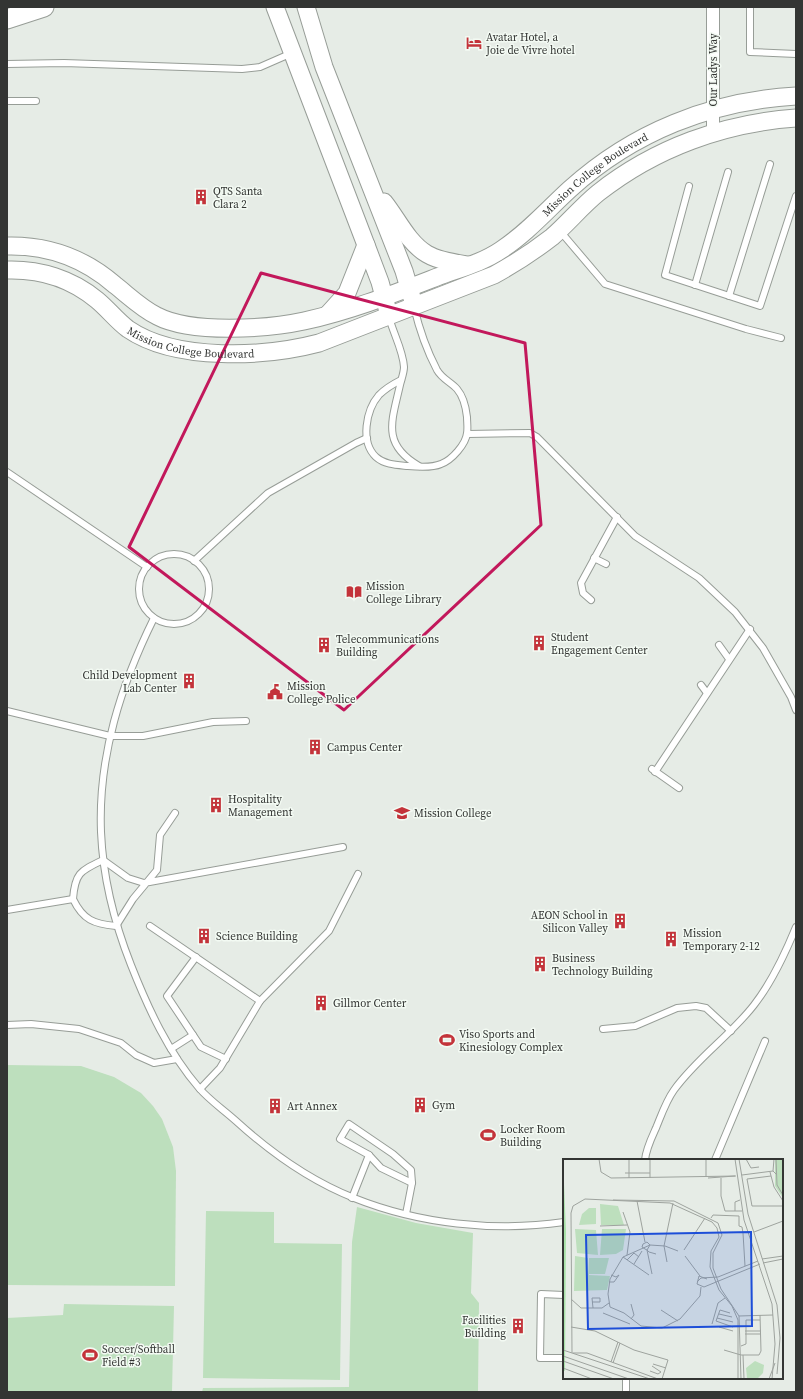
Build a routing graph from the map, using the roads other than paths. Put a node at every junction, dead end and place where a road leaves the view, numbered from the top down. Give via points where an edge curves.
1 (44, 7) edge
2 (275, 7) edge
3 (306, 7) edge
4 (714, 7) edge
5 (750, 7) edge
6 (7, 19) edge
7 (292, 52) junction
8 (796, 54) edge
9 (7, 64) edge
10 (796, 96) edge
11 (7, 101) edge
12 (36, 101) dead end
13 (713, 108) junction
14 (796, 118) edge
15 (713, 132) junction
16 (770, 164) dead end
17 (728, 172) dead end
18 (688, 186) dead end
19 (373, 188) junction
20 (796, 196) edge
21 (559, 230) junction
22 (366, 245) junction
23 (7, 246) edge
24 (469, 265) junction
25 (7, 270) edge
26 (695, 285) junction
27 (409, 288) junction
28 (729, 296) junction
29 (384, 297) junction
30 (414, 306) junction
31 (328, 314) junction
32 (389, 316) junction
33 (781, 338) dead end
34 (401, 380) junction
35 (468, 434) junction
36 (367, 438) junction
37 (420, 467) junction
38 (7, 472) edge
39 (617, 517) junction
40 (594, 558) junction
41 (194, 560) junction
42 (606, 564) dead end
43 (147, 567) junction
44 (591, 600) dead end
45 (154, 618) junction
46 (750, 629) junction
47 (719, 645) dead end
48 (729, 659) junction
49 (701, 685) dead end
50 (706, 693) junction
51 (796, 710) edge
52 (7, 711) edge
53 (246, 720) dead end
54 (110, 736) junction
55 (679, 788) dead end
56 (175, 813) dead end
57 (343, 847) dead end
58 (103, 860) junction
59 (358, 874) dead end
60 (144, 883) junction
61 (73, 899) junction
62 (7, 910) edge
63 (116, 926) junction
64 (150, 926) dead end
65 (796, 927) edge
66 (196, 957) junction
67 (260, 1001) junction
68 (7, 1025) edge
69 (603, 1029) dead end
70 (731, 1031) junction
71 (193, 1035) junction
72 (765, 1041) dead end
73 (171, 1049) junction
74 (177, 1059) junction
75 (226, 1059) junction
76 (200, 1089) junction
77 (369, 1155) junction
78 (645, 1159) edge
79 (715, 1159) edge
80 (412, 1183) junction
81 (352, 1198) junction
82 (406, 1214) junction
83 (563, 1222) edge
84 (563, 1295) edge
85 (563, 1358) edge
86 (626, 1379) edge
87 (626, 1392) edge

1 - 6 main road
2 - 7 street
3 - 19 street via 324,67
4 - 13 street, Our Ladys Way
5 - 8 lane via 750,52
7 - 9 lane via 260,67 242,69 64,63
7 - 22 street
10 - 13 street, Mission College Boulevard
11 - 12 lane
13 - 15 street, Our Ladys Way
13 - 24 street, Mission College Boulevard via 660,129 615,155 570,189 517,239 500,251
14 - 15 street, Mission College Boulevard via 748,124
15 - 21 street, Mission College Boulevard via 673,148 631,170 597,194
16 - 28 lane
17 - 26 lane
18 - 26 lane via 665,275
19 - 24 street via 418,248 436,258
19 - 27 street
20 - 28 lane via 760,306
21 - 30 street, Mission College Boulevard via 514,264 494,275
21 - 33 lane via 605,284
22 - 29 street
22 - 31 street via 347,293
23 - 31 street, Mission College Boulevard via 41,248 75,258 93,268 145,309 159,317 192,327 273,325
24 - 27 street, Mission College Boulevard
25 - 32 street, Mission College Boulevard via 22,270 62,278 96,299 129,329 178,349 205,352 292,350 319,343
26 - 28 lane
27 - 29 street, Mission College Boulevard
27 - 30 street
29 - 31 street, Mission College Boulevard via 338,314
29 - 32 street
30 - 32 street, Mission College Boulevard
30 - 35 lane via 438,372 456,389 463,401
32 - 34 lane via 402,356 404,368
34 - 36 lane via 385,389 370,408 366,426
34 - 37 lane via 392,415 392,429 396,447 405,458
35 - 37 lane via 451,458 440,465
35 - 39 lane via 530,433
36 - 37 lane via 376,457 385,462
36 - 41 lane via 268,493
38 - 43 lane
39 - 40 lane
39 - 46 lane via 635,536 699,578
40 - 42 lane
40 - 44 lane via 582,583 583,593
41 - 43 lane via 169,555 155,560
41 - 45 lane via 207,577 208,599 203,608 196,617 186,622 164,623
43 - 45 lane via 139,588 141,600
45 - 54 lane via 123,688
46 - 48 lane
46 - 51 lane via 781,678
47 - 48 lane
48 - 50 lane
49 - 50 lane
50 - 55 lane via 653,770
52 - 54 lane
53 - 54 lane via 213,722 143,736
54 - 58 lane via 103,783
56 - 60 lane via 160,835 157,870
57 - 60 lane
58 - 60 lane via 128,878
58 - 61 lane via 86,868 74,880
58 - 63 lane
59 - 67 lane via 329,931
60 - 63 lane
61 - 62 lane
61 - 63 lane via 88,920
63 - 73 lane via 143,996
64 - 66 lane
65 - 70 lane via 773,975 754,1005
66 - 67 lane
66 - 71 lane via 167,996
67 - 75 lane
68 - 74 lane via 31,1024 79,1029 121,1043 136,1055 154,1063
69 - 70 lane via 635,1026 677,1008 696,1006 706,1008
70 - 78 lane via 694,1066 673,1091
71 - 73 lane
71 - 75 lane via 201,1047
72 - 79 lane
73 - 74 lane
74 - 76 lane
75 - 76 lane
76 - 81 lane via 278,1156
77 - 80 lane via 381,1168
77 - 80 lane via 340,1139 349,1124 393,1154 411,1170
77 - 81 lane
80 - 82 lane
81 - 82 lane
82 - 83 lane via 444,1221 514,1227
84 - 85 lane via 541,1294 540,1358
86 - 87 lane

